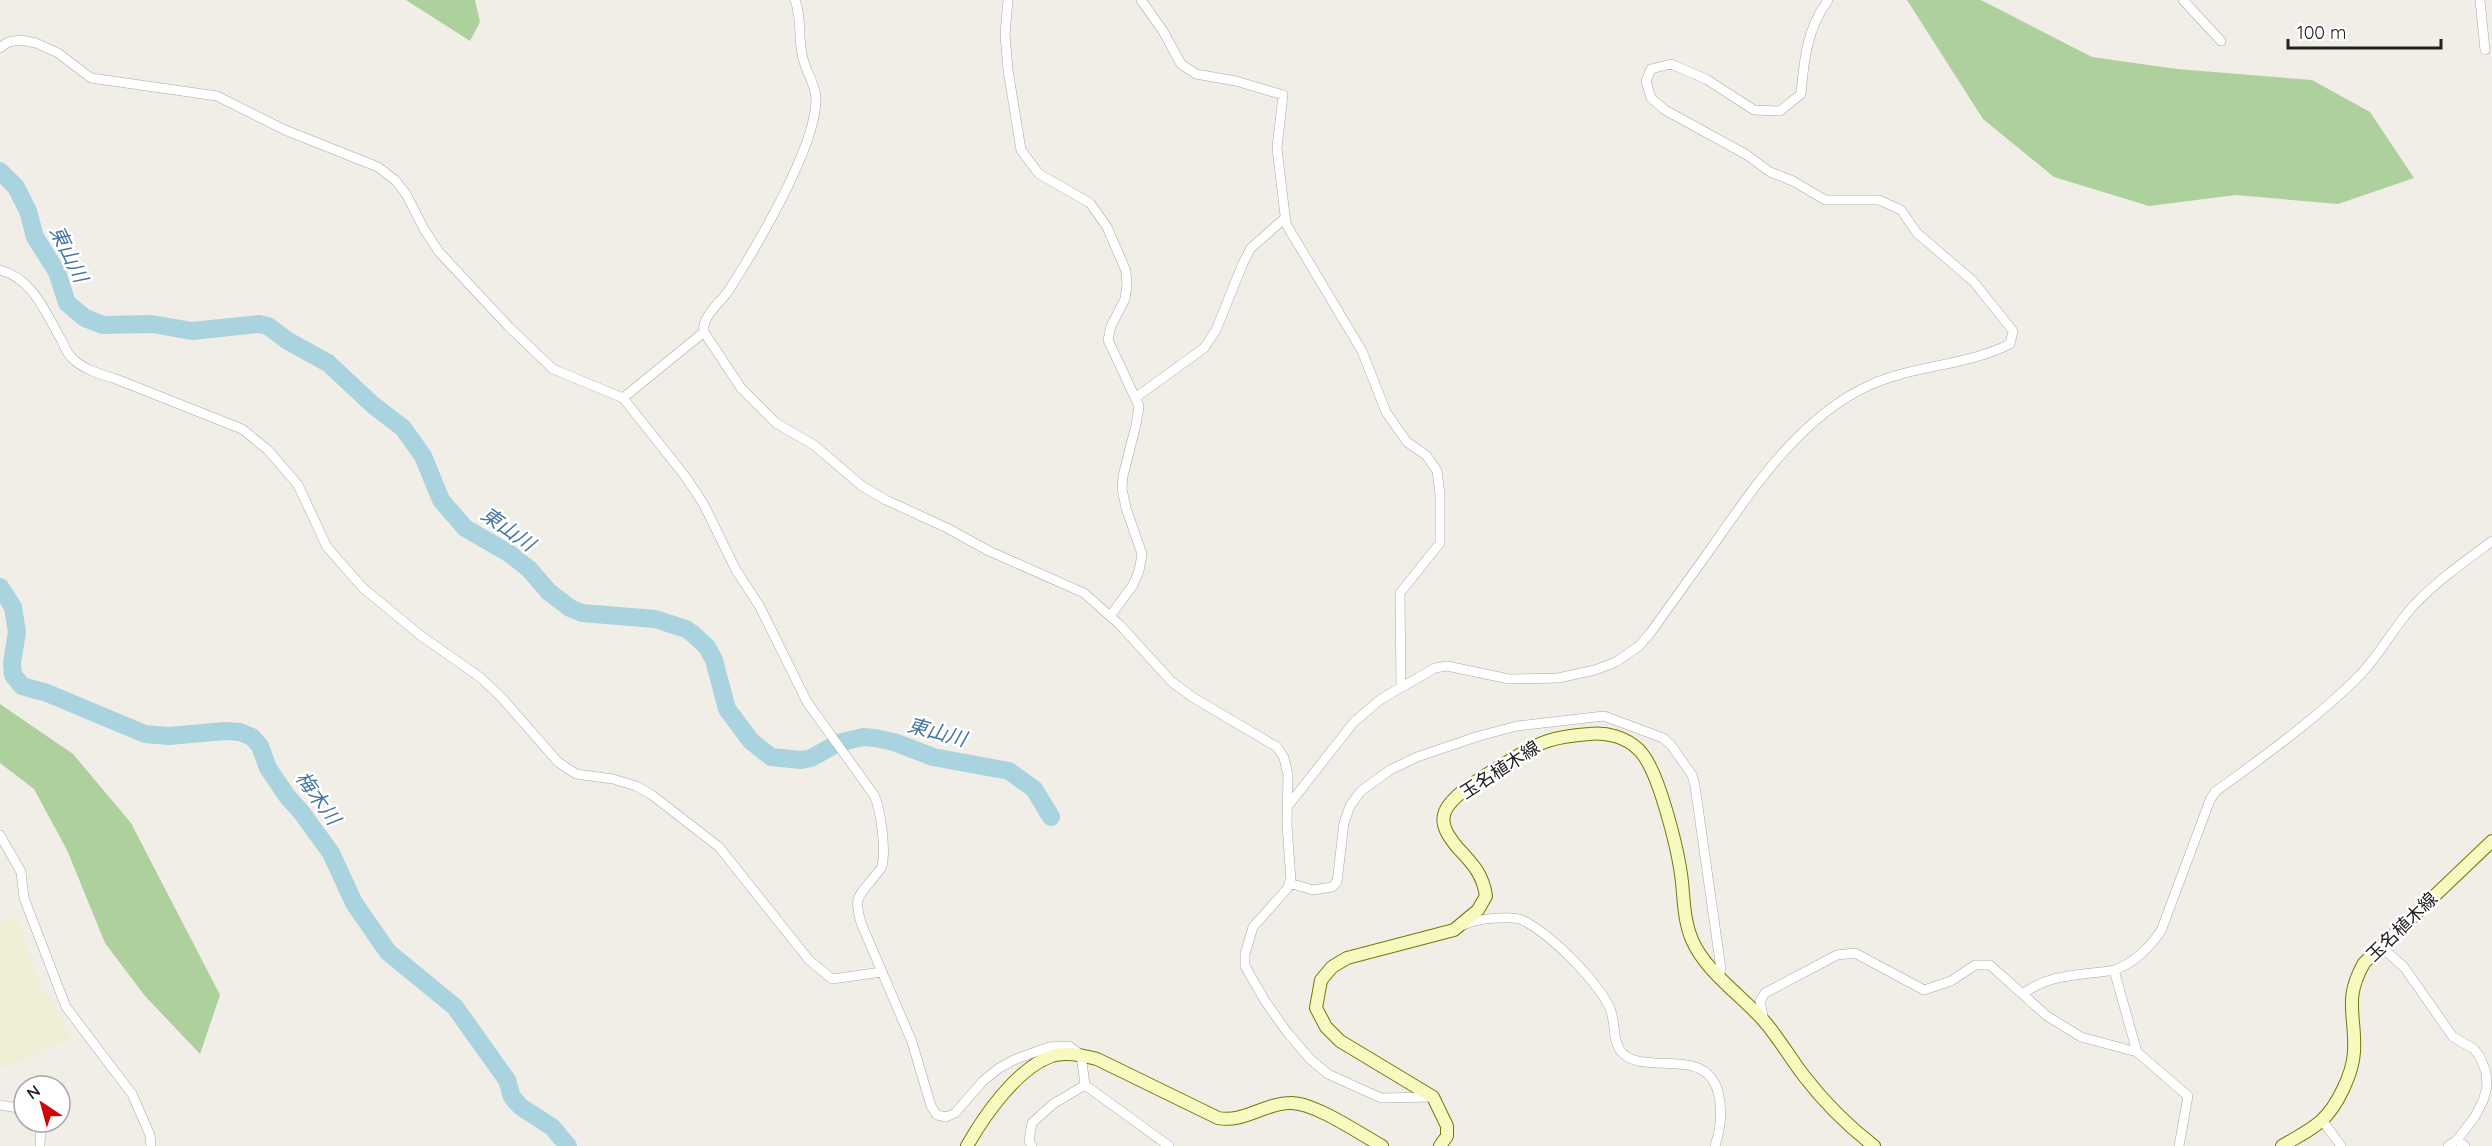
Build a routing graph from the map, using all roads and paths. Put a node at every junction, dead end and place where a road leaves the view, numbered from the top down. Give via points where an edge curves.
1 (795, 0) edge
2 (1008, 0) edge
3 (1141, 0) edge
4 (1828, 0) edge
5 (2183, 0) edge
6 (2480, 0) edge
7 (2221, 41) dead end
8 (0, 48) edge
9 (2485, 50) dead end
10 (1285, 218) junction
11 (0, 270) edge
12 (704, 332) junction
13 (623, 398) junction
14 (1135, 398) junction
15 (2492, 542) edge
16 (1111, 615) junction
17 (1401, 687) junction
18 (1287, 807) junction
19 (0, 835) edge
20 (2492, 841) edge
21 (1289, 883) junction
22 (1454, 930) junction
23 (2381, 947) junction
24 (2114, 970) junction
25 (882, 972) junction
26 (1719, 977) junction
27 (2024, 993) junction
28 (1764, 1021) junction
29 (2137, 1052) junction
30 (1081, 1055) junction
31 (1085, 1084) junction
32 (1432, 1096) junction
33 (2322, 1120) junction
34 (2461, 1143) edge
35 (151, 1146) edge
36 (967, 1146) edge
37 (1032, 1146) edge
38 (1169, 1146) edge
39 (1382, 1146) edge
40 (1440, 1146) edge
41 (1715, 1146) edge
42 (1874, 1146) edge
43 (2179, 1146) edge
44 (2282, 1146) edge
45 (2341, 1146) edge
46 (2448, 1146) edge

1 - 12 street via 800,13 802,55 816,98 809,131 770,219 705,321
2 - 14 street via 1006,52 1021,150 1039,174 1090,202 1107,227 1126,271 1127,285 1108,340
3 - 10 street via 1181,63 1196,74 1236,81 1283,96 1277,148
4 - 17 street via 1816,16 1805,51 1801,94 1780,111 1754,110 1706,79 1671,64 1651,69 1646,81 1651,98 1770,172 1825,200 1880,200 1901,210 1917,233 1972,281 2013,331 2010,344 1990,354 1909,371 1872,384 1835,405 1781,455 1651,632 1616,662 1558,678 1509,680 1447,666 1435,668
5 - 7 street
6 - 9 street
8 - 13 street via 21,40 36,43 58,53 91,78 217,96 285,130 378,167 406,194 440,252 553,369
10 - 14 street via 1251,248 1216,330 1204,348
10 - 17 street via 1362,351 1386,412 1407,442 1426,455 1437,471 1440,543 1400,593
11 - 25 street via 11,273 37,297 71,357 97,374 242,429 268,450 298,485 327,547 363,588 481,678 558,762 576,774 636,786 705,834 810,960 832,979
12 - 13 street
12 - 16 street via 741,388 765,414 814,445 862,486 989,551 1084,593
13 - 25 street via 703,502 807,702 879,806 882,867 856,904
14 - 16 street via 1139,406 1122,489 1142,554 1132,585
15 - 24 street via 2429,590 2355,680 2285,740 2215,792 2161,932 2139,955
16 - 18 street via 1172,682 1276,747 1286,765
17 - 18 street via 1354,722
18 - 21 street
19 - 35 street via 21,872 24,898 66,1007 132,1094
20 - 23 main road, 玉名植木線
21 - 26 street via 1313,890 1332,887 1337,882 1344,823 1350,806 1361,791 1390,770 1417,757 1517,726 1604,716 1663,738 1692,775 1721,969
21 - 32 street via 1253,927 1245,954 1245,966 1265,1001 1301,1050 1328,1074 1381,1098
22 - 26 main road, 玉名植木線 via 1478,910 1486,896 1479,870 1444,827 1444,814 1451,803 1478,781 1556,736 1598,733 1621,737 1640,750 1655,778 1674,836 1685,919 1693,942
22 - 32 main road, 玉名植木線 via 1347,958 1321,980 1317,994 1317,1008 1326,1027 1340,1041
22 - 41 street via 1472,920 1512,918 1548,936 1611,1008 1620,1050 1631,1060 1686,1065 1707,1073 1717,1086 1722,1107
23 - 33 main road, 玉名植木線 via 2364,963 2354,981 2350,999 2352,1069 2344,1089
23 - 34 street via 2404,967 2453,1037 2480,1057 2487,1088
24 - 27 street via 2039,982
24 - 29 street
25 - 30 street via 937,1114 946,1117 955,1113 983,1081 1016,1059 1049,1047 1069,1046
26 - 28 main road, 玉名植木線
27 - 28 street via 1990,964 1975,965 1951,981 1924,990 1855,953 1837,955 1765,993 1760,1001
27 - 29 street via 2047,1016 2081,1037
28 - 42 main road, 玉名植木線 via 1805,1077 1853,1130
29 - 43 street via 2188,1096
30 - 31 street
30 - 36 main road via 1052,1056 1010,1086 982,1119
30 - 39 main road via 1097,1059 1218,1118 1230,1120 1289,1102 1308,1104
31 - 37 street via 1032,1123
31 - 38 street
32 - 40 main road via 1447,1126 1447,1136
33 - 44 main road, 玉名植木線
33 - 45 street
34 - 46 street

